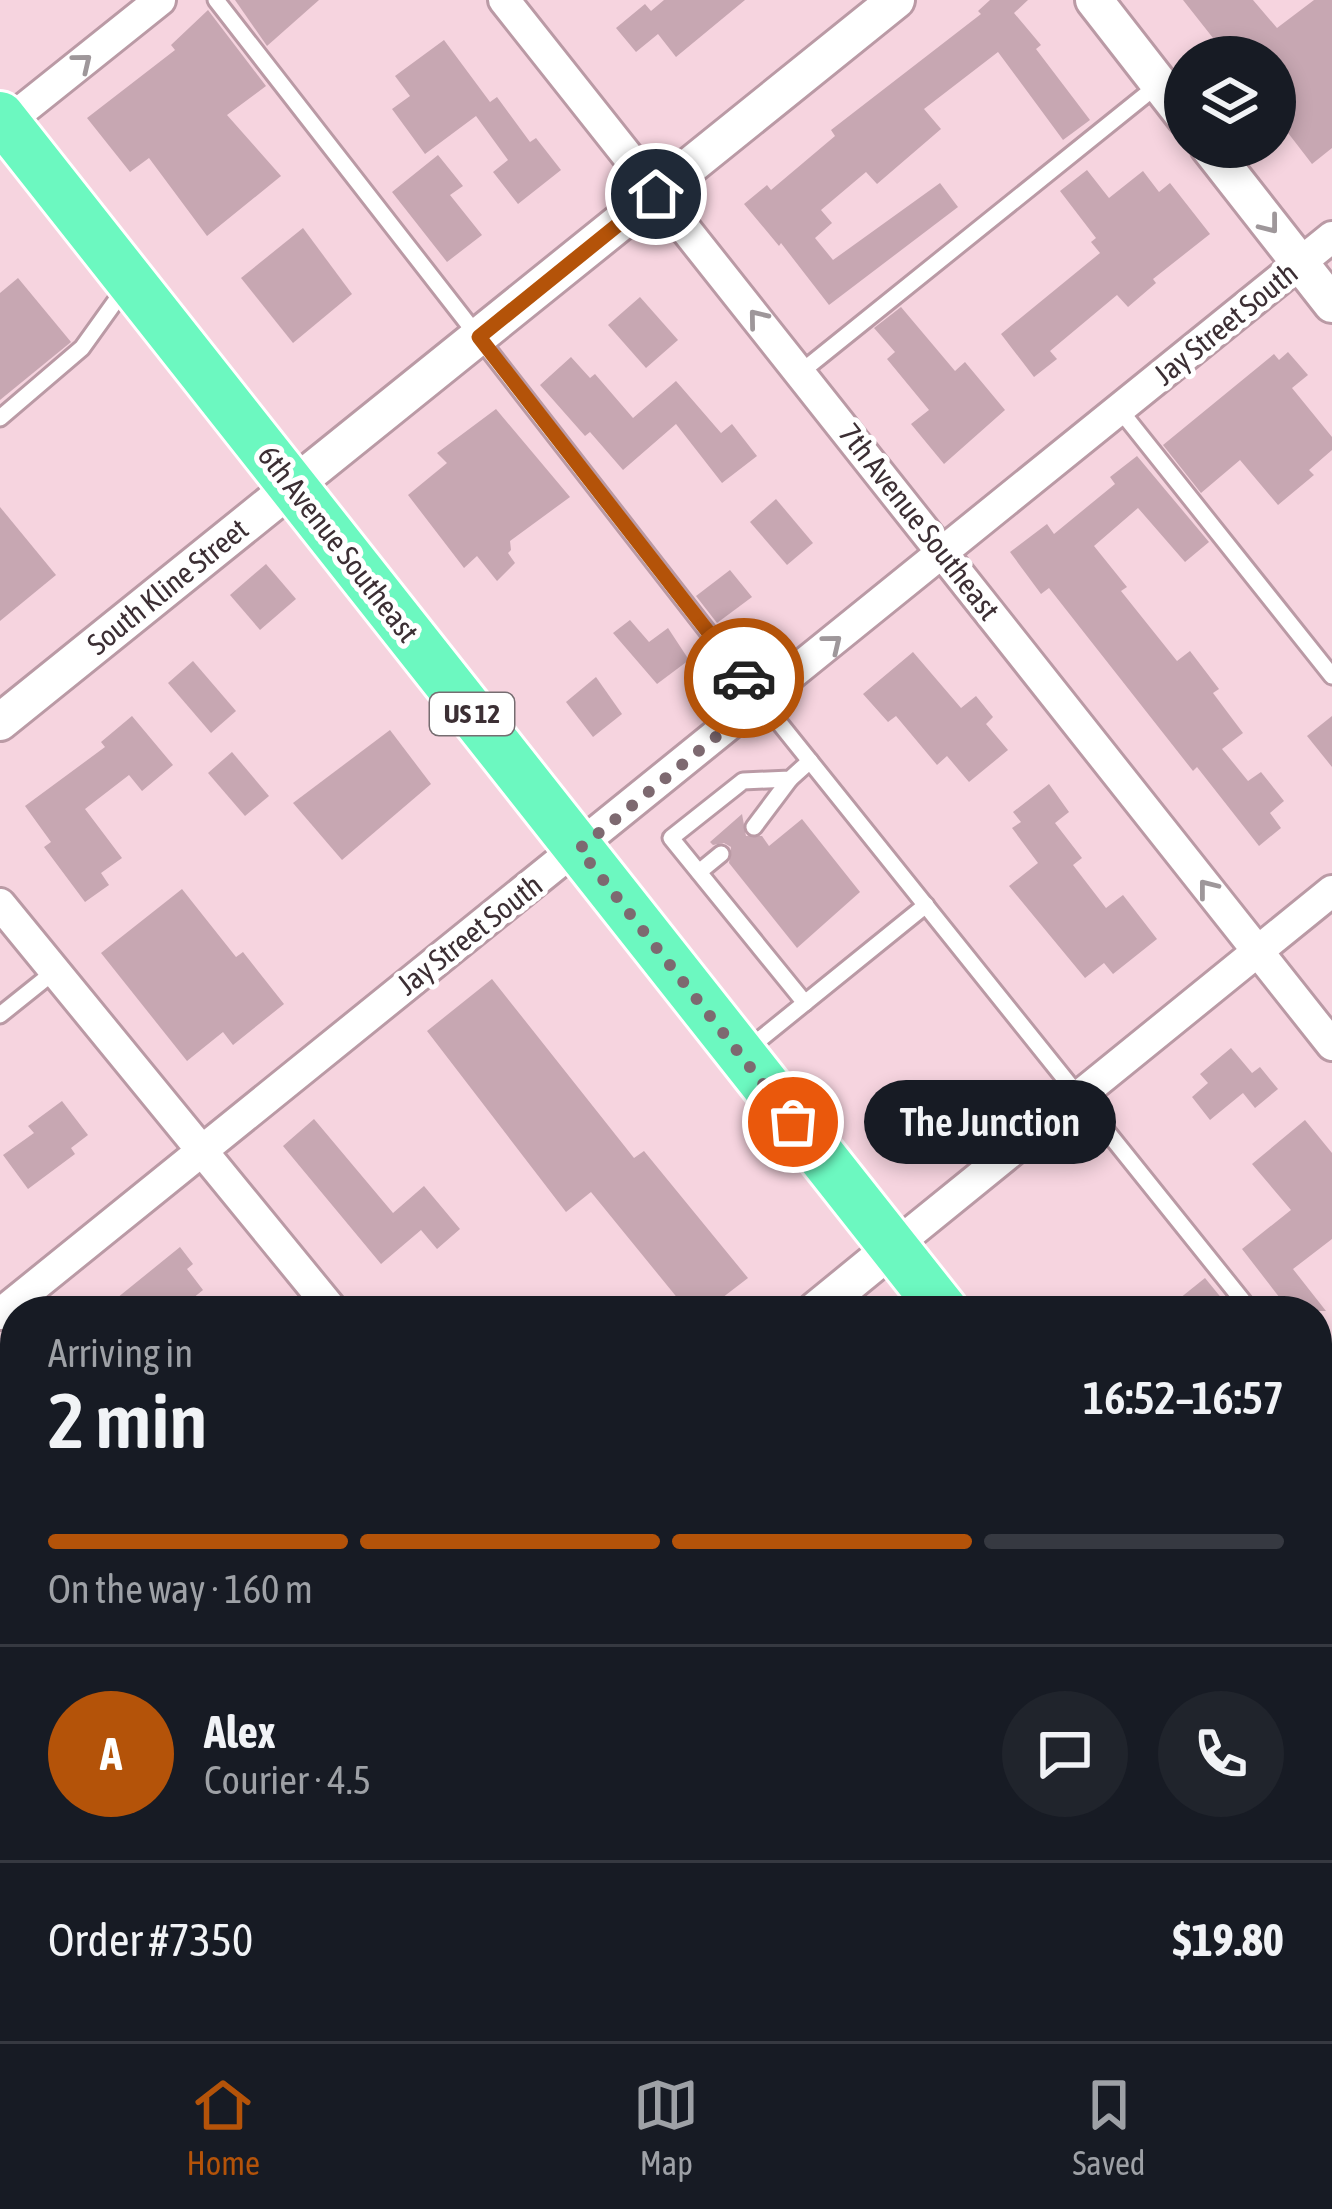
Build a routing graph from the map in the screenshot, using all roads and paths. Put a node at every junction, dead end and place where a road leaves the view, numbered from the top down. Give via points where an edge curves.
1 (160, 0) edge
2 (216, 0) edge
3 (896, 0) edge
4 (1094, 0) edge
5 (515, 4) edge
6 (1159, 84) junction
7 (1164, 90) edge
8 (2, 122) edge
9 (1225, 168) edge
10 (656, 194) junction
11 (1332, 237) edge
12 (1300, 263) junction
13 (130, 281) junction
14 (1332, 304) edge
15 (479, 337) junction
16 (801, 372) junction
17 (1120, 410) junction
18 (0, 418) edge
19 (292, 487) junction
20 (944, 554) junction
21 (1332, 676) edge
22 (761, 700) junction
23 (0, 722) edge
24 (811, 761) junction
25 (790, 778) junction
26 (754, 827) dead end
27 (579, 849) junction
28 (721, 854) dead end
29 (699, 872) junction
30 (1332, 891) edge
31 (0, 904) edge
32 (926, 904) junction
33 (1256, 952) junction
34 (55, 970) junction
35 (805, 1003) junction
36 (0, 1015) edge
37 (1332, 1046) edge
38 (741, 1055) junction
39 (1079, 1095) junction
40 (199, 1150) junction
41 (892, 1248) junction
42 (40, 1296) edge
43 (321, 1296) edge
44 (833, 1296) edge
45 (932, 1296) edge
46 (1239, 1296) edge

8 -> 1 street
2 - 15 lane
3 - 10 street, South Kline Street
4 - 6 street
5 - 10 street, 7th Avenue Southeast
6 - 7 street
6 - 16 lane
8 - 13 highway, 6th Avenue Southeast / US 12
9 -> 12 street
10 - 15 street, South Kline Street
16 -> 10 street, 7th Avenue Southeast
11 - 12 street, Jay Street South
12 - 14 street
12 - 17 street, Jay Street South
13 - 18 lane via 82,348
13 - 19 highway, 6th Avenue Southeast / US 12
15 - 19 street, South Kline Street
15 - 22 lane
16 - 20 street, 7th Avenue Southeast
17 - 20 street, Jay Street South
17 - 21 lane
19 - 23 street, South Kline Street
19 - 27 highway, 6th Avenue Southeast / US 12
22 -> 20 street, Jay Street South
33 -> 20 street, 7th Avenue Southeast
22 - 24 lane
22 - 27 street, Jay Street South
24 - 25 lane
24 - 32 lane
25 - 26 lane
25 - 29 lane via 743,781 670,838
27 - 38 highway, 6th Avenue Southeast / US 12
27 - 40 street, Jay Street South
28 - 29 lane
29 - 35 lane
30 - 33 street
31 - 34 street
32 - 35 lane
32 - 39 lane
33 - 37 street, 7th Avenue Southeast
33 - 39 street
34 - 36 lane
34 - 40 street
35 - 38 lane
38 - 41 highway, 6th Avenue Southeast / US 12
39 - 41 street
39 - 46 lane
40 - 42 street, Jay Street South
40 - 43 street
41 - 44 street
41 - 45 highway, 6th Avenue Southeast / US 12

